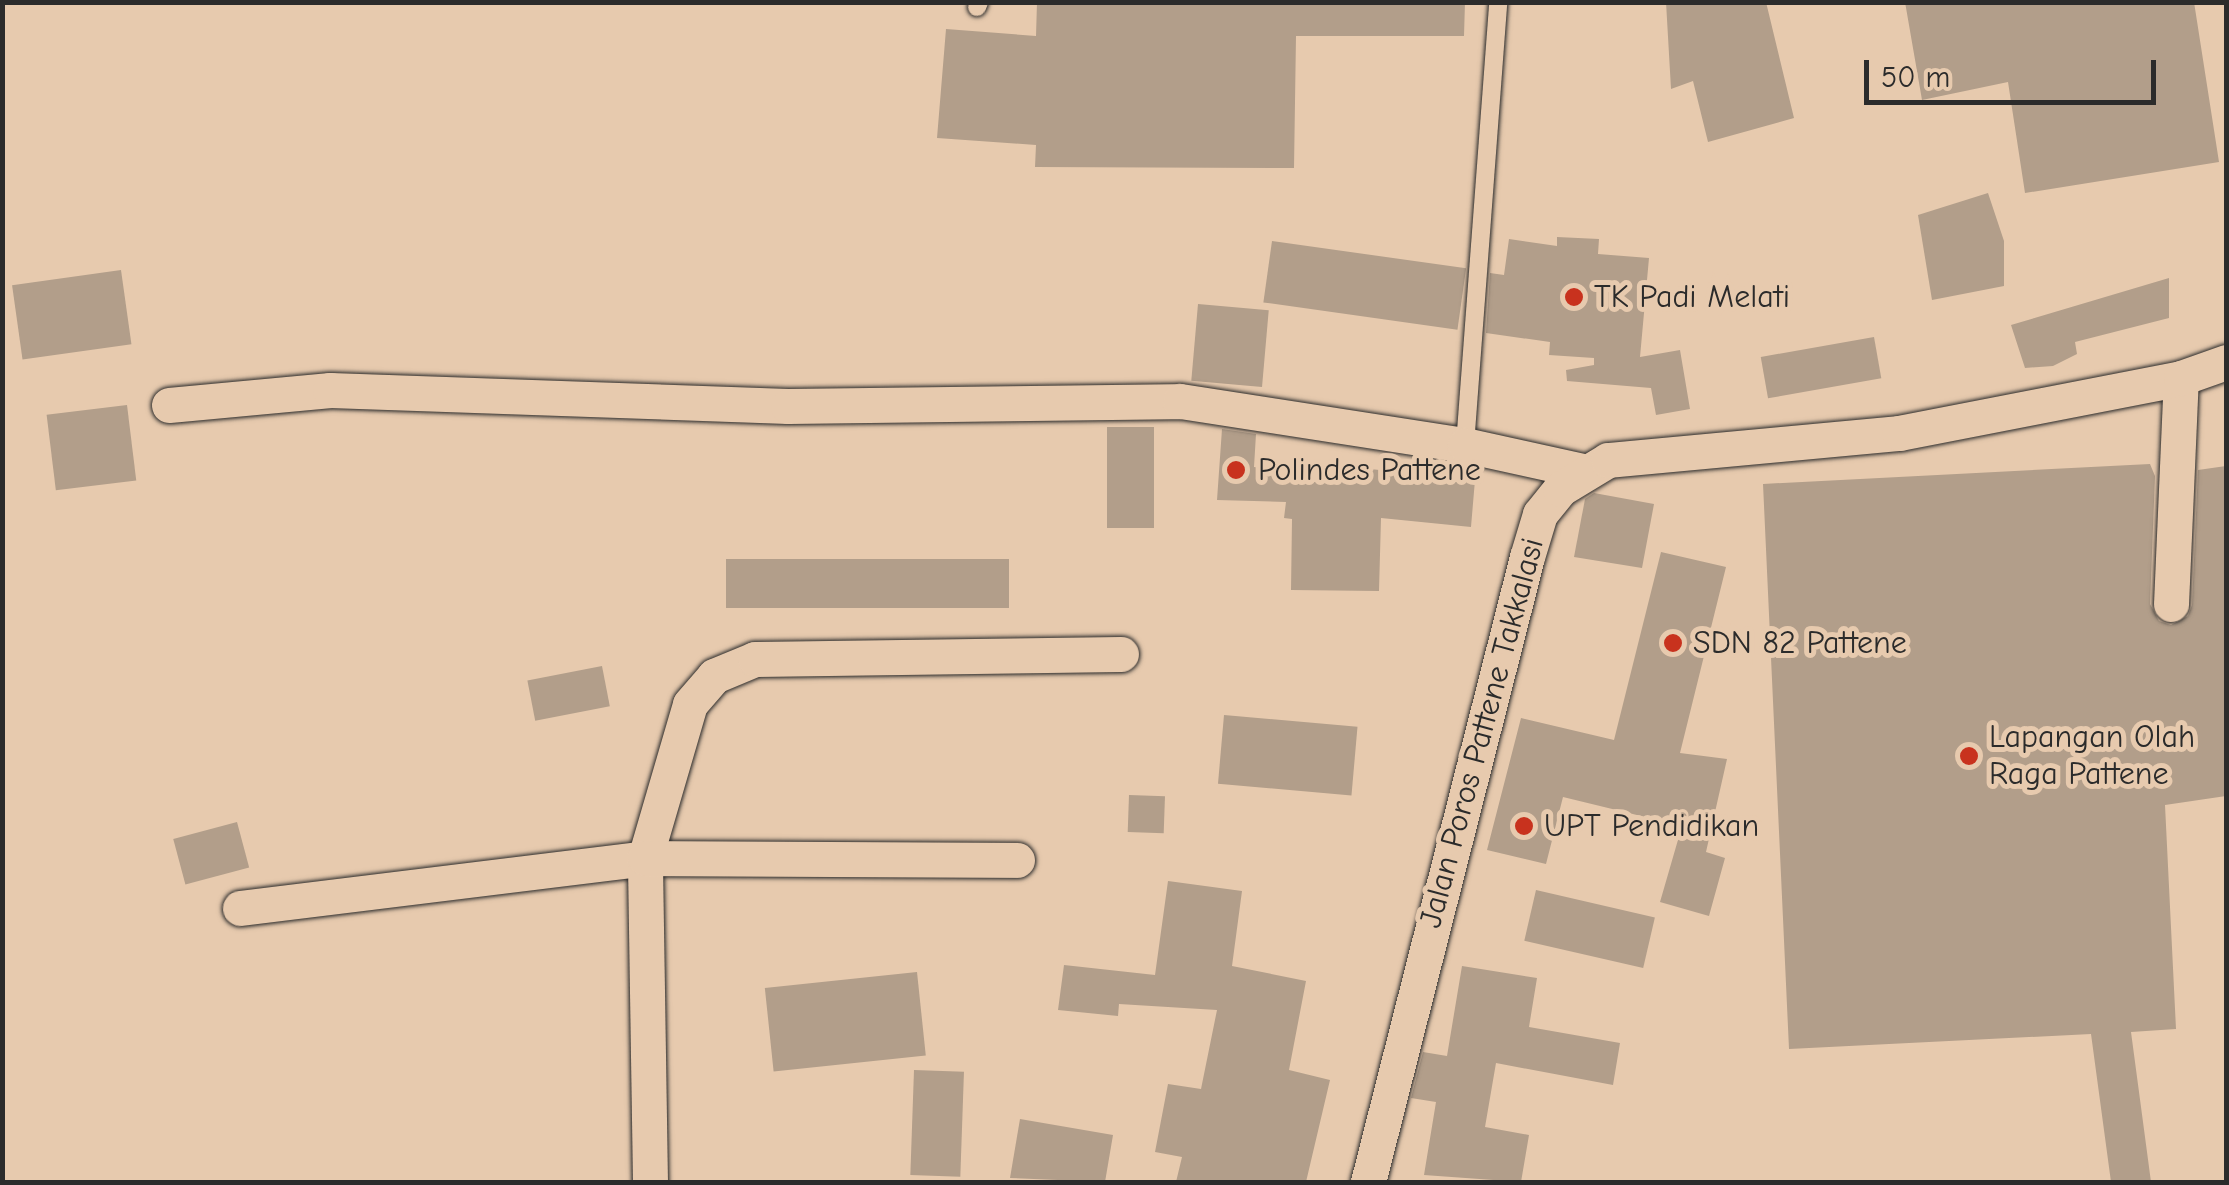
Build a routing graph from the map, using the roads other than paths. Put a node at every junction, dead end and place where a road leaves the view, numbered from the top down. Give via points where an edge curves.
1 (1498, 2) edge
2 (2226, 362) edge
3 (2181, 378) junction
4 (169, 406) dead end
5 (1464, 445) junction
6 (1583, 472) junction
7 (2170, 604) dead end
8 (1121, 654) dead end
9 (645, 858) junction
10 (1017, 860) dead end
11 (240, 908) dead end
12 (650, 1182) edge
13 (1368, 1182) edge

1 - 5 lane
2 - 3 street, Jalan Poros Pattene Takkalasi
3 - 6 street, Jalan Poros Pattene Takkalasi via 1898,433 1608,460
3 - 7 street
4 - 5 street via 330,390 788,406 1142,400
5 - 6 street
6 - 13 street, Jalan Poros Pattene Takkalasi via 1540,514
8 - 9 street via 755,658 714,676 690,704
9 - 10 street
9 - 11 street
9 - 12 street

